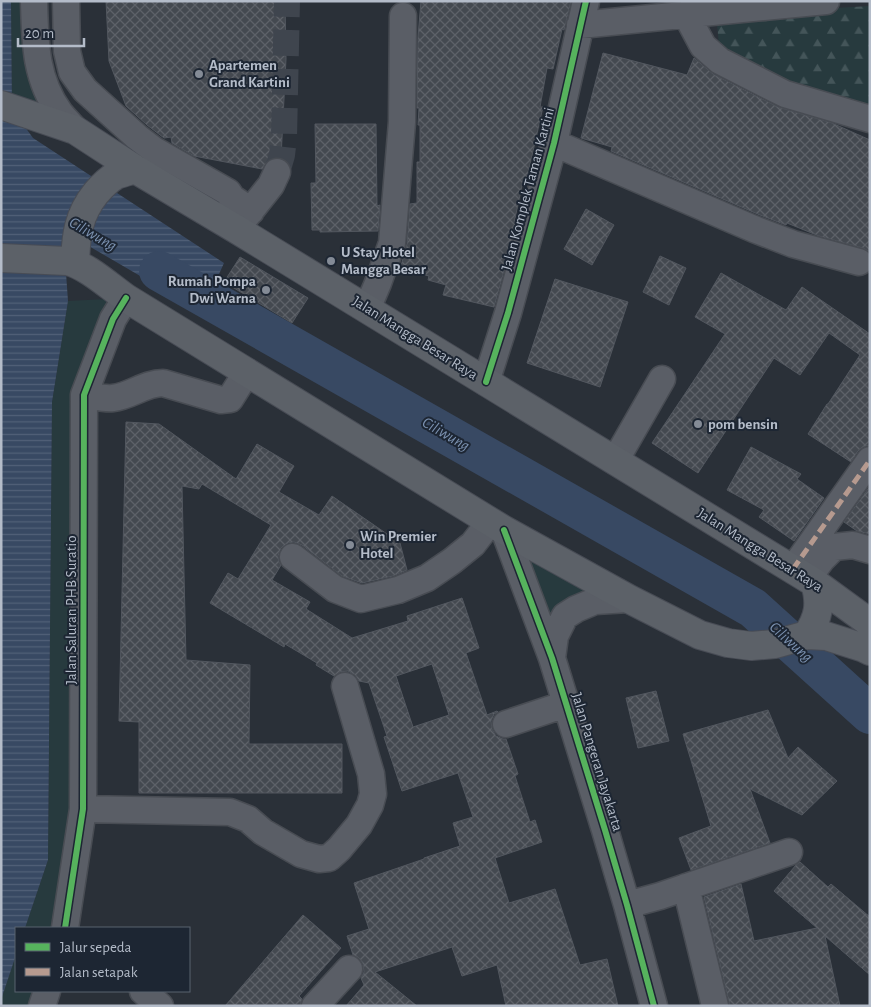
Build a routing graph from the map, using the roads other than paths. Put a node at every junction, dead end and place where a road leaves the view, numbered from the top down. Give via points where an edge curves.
1 (34, 1) edge
2 (66, 1) edge
3 (826, 1) edge
4 (584, 13) edge
5 (686, 14) junction
6 (403, 16) dead end
7 (1, 105) edge
8 (870, 119) edge
9 (75, 130) junction
10 (554, 143) junction
11 (135, 169) junction
12 (277, 172) tunnel mouth
13 (235, 214) junction
14 (1, 258) edge
15 (81, 262) junction
16 (859, 262) dead end
17 (126, 298) junction
18 (367, 309) junction
19 (247, 372) junction
20 (662, 379) dead end
21 (486, 382) junction
22 (84, 395) junction
23 (870, 460) edge
24 (615, 461) junction
25 (497, 526) junction
26 (870, 550) edge
27 (293, 558) dead end
28 (805, 576) junction
29 (629, 599) junction
30 (870, 623) edge
31 (805, 636) junction
32 (870, 652) edge
33 (552, 658) junction
34 (345, 686) dead end
35 (566, 704) junction
36 (506, 724) dead end
37 (83, 809) junction
38 (789, 852) dead end
39 (686, 887) junction
40 (627, 905) junction
41 (65, 927) edge
42 (349, 969) dead end
43 (47, 992) edge
44 (144, 992) edge
45 (42, 1006) edge
46 (160, 1006) edge
47 (315, 1006) edge
48 (654, 1006) edge
49 (715, 1006) edge

1 - 9 street via 35,46 43,81 60,112
2 - 13 street via 67,51 72,72 85,90 154,150 228,192
3 - 5 street, Jalan Komplek Taman Kartini
4 - 5 street, Jalan Komplek Taman Kartini
4 - 10 street, Jalan Komplek Taman Kartini
5 - 8 street via 703,46 720,61 785,94
6 - 18 street via 402,122 392,243
7 - 9 main road, Jalan Mangga Besar Raya
9 - 11 main road, Jalan Mangga Besar Raya
10 - 16 street, Jalan Komplek Taman Kartini via 754,229 793,244
10 - 21 street, Jalan Komplek Taman Kartini
11 - 13 main road, Jalan Mangga Besar Raya
11 - 15 main road via 107,181 86,207 81,217
12 - 13 street via 271,185
13 - 18 main road, Jalan Mangga Besar Raya
14 - 15 main road
15 - 17 main road
17 - 19 main road
17 - 22 street, Jalan Saluran PHB Suratio via 113,319
18 - 21 main road, Jalan Mangga Besar Raya
19 - 22 street via 230,399 221,400 163,383 153,383 111,399
19 - 25 main road
20 - 24 street
21 - 24 main road, Jalan Mangga Besar Raya
22 - 37 street, Jalan Saluran PHB Suratio
23 - 28 street
24 - 28 main road, Jalan Mangga Besar Raya
25 - 27 street via 427,578 398,590 360,598 335,589
25 - 29 main road
25 - 33 street, Jalan Pangeran Jayakarta
26 - 28 street via 854,545 834,547
28 - 30 main road, Jalan Mangga Besar Raya
28 - 31 main road via 819,596 815,624
29 - 31 main road via 700,635 728,643 751,646 775,644
29 - 33 street, Jalan Pangeran Jayakarta via 595,601 565,616 556,636
31 - 32 main road via 826,636
33 - 35 street, Jalan Pangeran Jayakarta
34 - 37 street via 371,774 373,794 358,825 329,858 301,854 262,832 248,819 230,812
35 - 36 street
35 - 40 street, Jalan Pangeran Jayakarta
37 - 41 street, Jalan Saluran PHB Suratio
38 - 39 street
39 - 40 street
39 - 49 street
40 - 48 street, Jalan Pangeran Jayakarta
42 - 47 street
43 - 45 street
44 - 46 street

